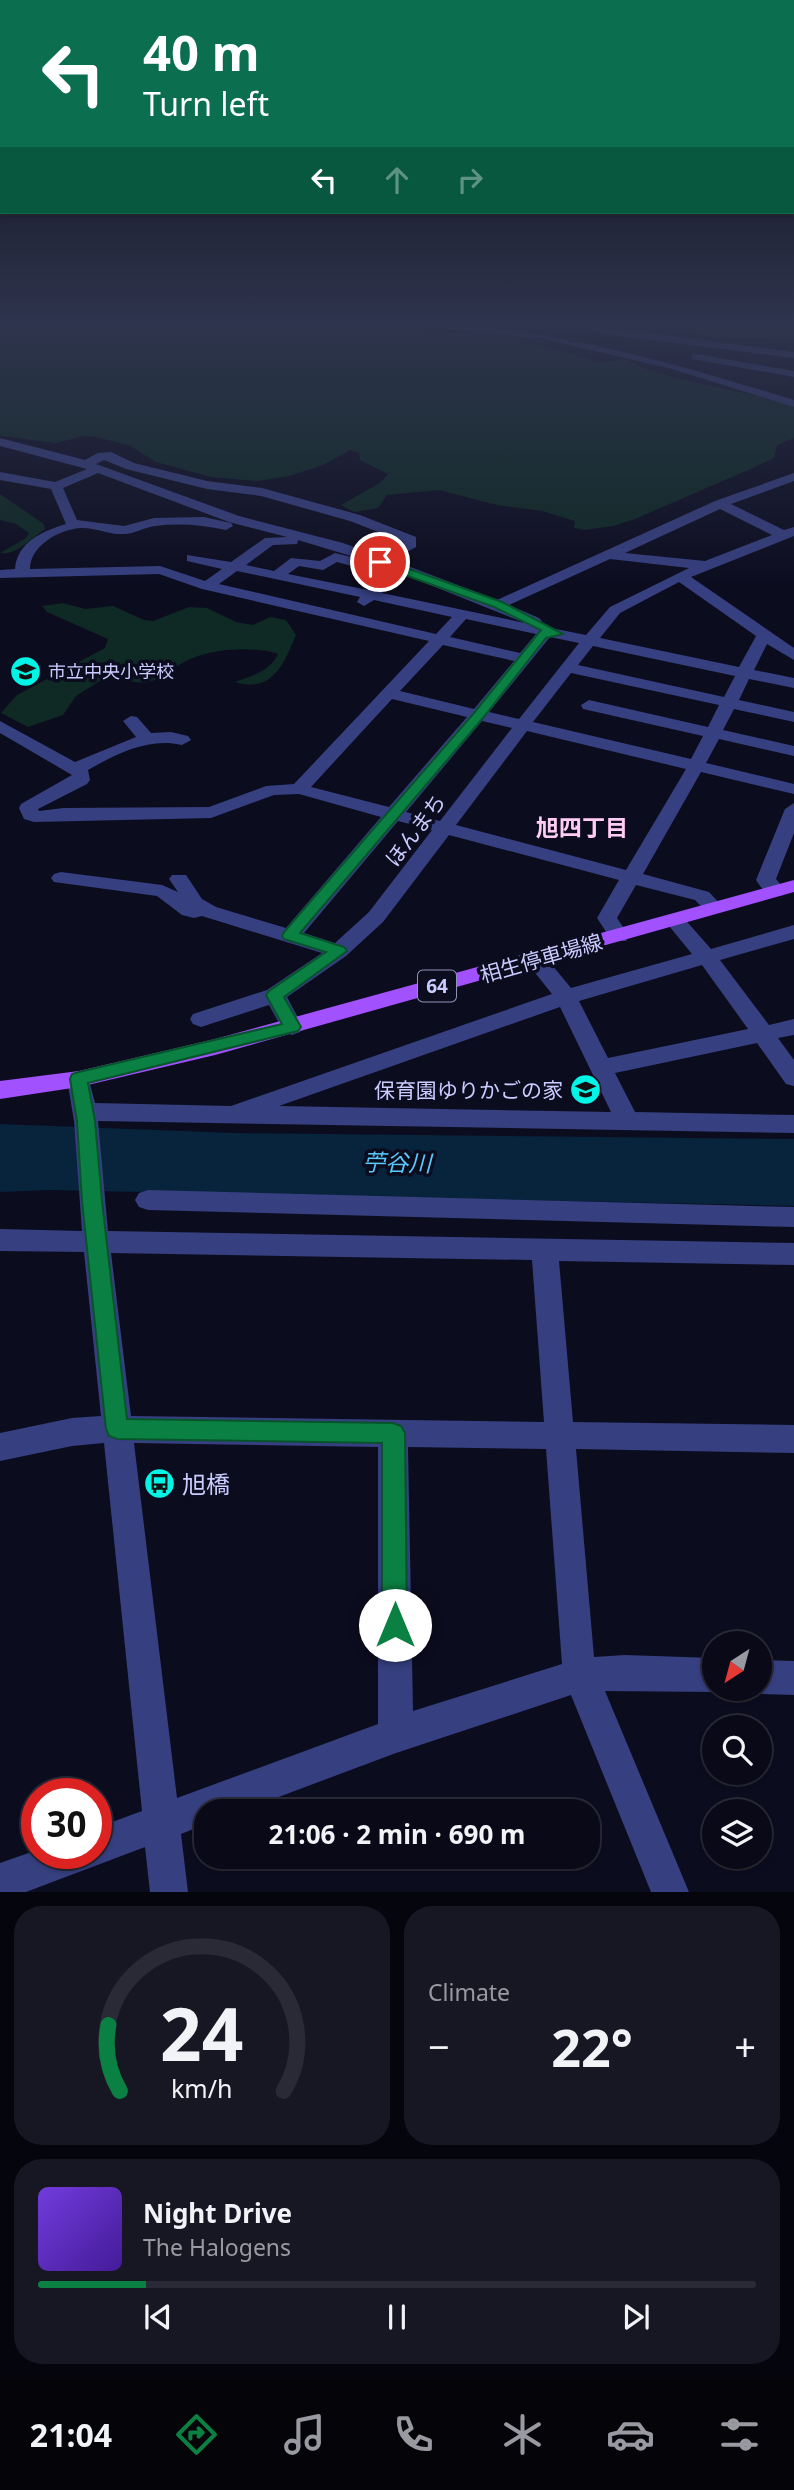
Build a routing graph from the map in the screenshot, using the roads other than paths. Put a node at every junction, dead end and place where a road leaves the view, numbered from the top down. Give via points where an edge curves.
1 (0, 442) edge
2 (92, 466) junction
3 (0, 475) edge
4 (794, 477) edge
5 (56, 486) junction
6 (720, 504) junction
7 (80, 524) junction
8 (277, 531) junction
9 (789, 533) edge
10 (325, 542) junction
11 (608, 555) junction
12 (192, 558) dead end
13 (380, 562) junction
14 (706, 565) junction
15 (233, 567) junction
16 (144, 569) junction
17 (22, 573) junction
18 (0, 574) edge
19 (276, 576) junction
20 (680, 576) junction
21 (207, 586) junction
22 (38, 587) dead end
23 (371, 596) junction
24 (498, 605) junction
25 (462, 615) junction
26 (345, 620) junction
27 (551, 633) junction
28 (764, 635) junction
29 (437, 641) junction
30 (587, 641) junction
31 (794, 655) edge
32 (525, 659) junction
33 (567, 667) junction
34 (746, 673) junction
35 (794, 683) edge
36 (387, 693) junction
37 (730, 703) junction
38 (589, 705) dead end
39 (478, 715) junction
40 (794, 717) edge
41 (131, 720) dead end
42 (522, 725) junction
43 (0, 726) edge
44 (714, 732) junction
45 (148, 740) junction
46 (182, 740) dead end
47 (794, 751) edge
48 (696, 766) junction
49 (76, 769) junction
50 (299, 789) junction
51 (794, 789) edge
52 (794, 809) edge
53 (395, 814) junction
54 (445, 827) junction
55 (631, 877) junction
56 (61, 878) dead end
57 (179, 879) dead end
58 (785, 889) edge
59 (202, 908) junction
60 (714, 908) junction
61 (675, 921) junction
62 (794, 932) edge
63 (290, 936) junction
64 (619, 936) junction
65 (345, 946) junction
66 (706, 956) junction
67 (535, 959) junction
68 (275, 995) junction
69 (566, 997) junction
70 (201, 1019) dead end
71 (292, 1027) junction
72 (794, 1027) edge
73 (762, 1033) junction
74 (601, 1068) junction
75 (79, 1079) junction
76 (794, 1079) edge
77 (0, 1090) edge
78 (228, 1115) junction
79 (86, 1116) junction
80 (627, 1121) junction
81 (794, 1124) edge
82 (148, 1200) dead end
83 (794, 1217) edge
84 (0, 1240) edge
85 (98, 1242) junction
86 (545, 1250) junction
87 (794, 1254) edge
88 (117, 1429) junction
89 (393, 1433) junction
90 (560, 1436) junction
91 (794, 1439) edge
92 (0, 1447) edge
93 (582, 1675) junction
94 (702, 1675) edge
95 (772, 1677) edge
96 (794, 1678) edge
97 (396, 1735) junction
98 (161, 1824) junction
99 (112, 1841) edge
100 (35, 1869) edge
101 (0, 1882) edge
102 (169, 1892) edge
103 (670, 1892) edge

1 - 2 street
2 - 5 street
2 - 8 street
2 - 13 street via 102,456 111,456 130,466 206,485 262,492 355,518 411,540
3 - 5 street
4 - 6 street
5 - 7 street via 72,523
6 - 9 street
6 - 11 street
7 - 8 street via 124,530 154,522 204,521 266,534
7 - 17 street via 35,544 24,555
8 - 10 street
9 - 14 street, ほんまち
10 - 13 street
10 - 15 street via 270,541
11 - 14 street
11 - 24 street
12 - 15 street
13 - 24 street
14 - 20 street, ほんまち
15 - 19 street
15 - 21 street
16 - 17 street
16 - 21 street
16 - 22 street via 114,583
17 - 18 street
19 - 23 street
19 - 23 street via 296,561 323,566 335,557 344,557 391,572
20 - 28 street
20 - 30 street, ほんまち via 615,610
21 - 26 street
23 - 25 street
23 - 26 street
24 - 27 street
25 - 27 street
25 - 29 street
26 - 29 street
27 - 30 street
27 - 32 street
28 - 31 street
28 - 34 street
29 - 32 street
29 - 36 street
30 - 33 street, ほんまち
30 - 34 street
32 - 39 street
33 - 37 street
33 - 42 street, ほんまち
34 - 35 street
34 - 37 street
36 - 39 street
36 - 50 street
37 - 40 street
37 - 44 street
38 - 44 street
39 - 42 street
39 - 53 street
41 - 45 street
42 - 48 street
42 - 54 street, ほんまち
43 - 49 street
44 - 47 street
44 - 48 street
45 - 46 street via 168,736
45 - 49 street
48 - 51 street
48 - 55 street
49 - 50 street via 81,780 34,802 28,807 31,815 211,812 272,790
50 - 53 street
52 - 58 street via 766,880
53 - 54 street
53 - 63 street
54 - 55 street
54 - 65 street, ほんまち via 396,893
55 - 60 street via 702,897
55 - 64 street via 607,918
56 - 59 street via 162,891 187,911
57 - 59 street
58 - 60 main road, 相生停車場線 / 64
59 - 63 street
60 - 61 main road, 相生停車場線 / 64
61 - 64 main road, 相生停車場線 / 64
61 - 66 street
62 - 66 street
63 - 65 street
64 - 67 main road, 相生停車場線 / 64
65 - 68 street, ほんまち
66 - 69 street
66 - 73 street
67 - 69 street
67 - 71 main road, 相生停車場線 / 64
68 - 70 street, ほんまち
68 - 71 street
69 - 74 street
69 - 78 street
71 - 75 main road, 相生停車場線 / 64
72 - 73 street
73 - 74 street
73 - 76 street
74 - 80 street
75 - 77 main road, 相生停車場線 / 64
75 - 79 street
78 - 79 street
78 - 80 street
79 - 85 street
80 - 81 street
82 - 83 street
84 - 85 street
85 - 86 street
85 - 88 street
86 - 87 street
86 - 90 street
88 - 89 street
88 - 92 street via 72,1432
88 - 98 street
89 - 90 street
89 - 97 street
90 - 91 street
90 - 93 street
93 - 94 street
93 - 97 street
93 - 103 street
95 - 96 street
97 - 98 street
98 - 99 street
98 - 102 street
100 - 101 street

